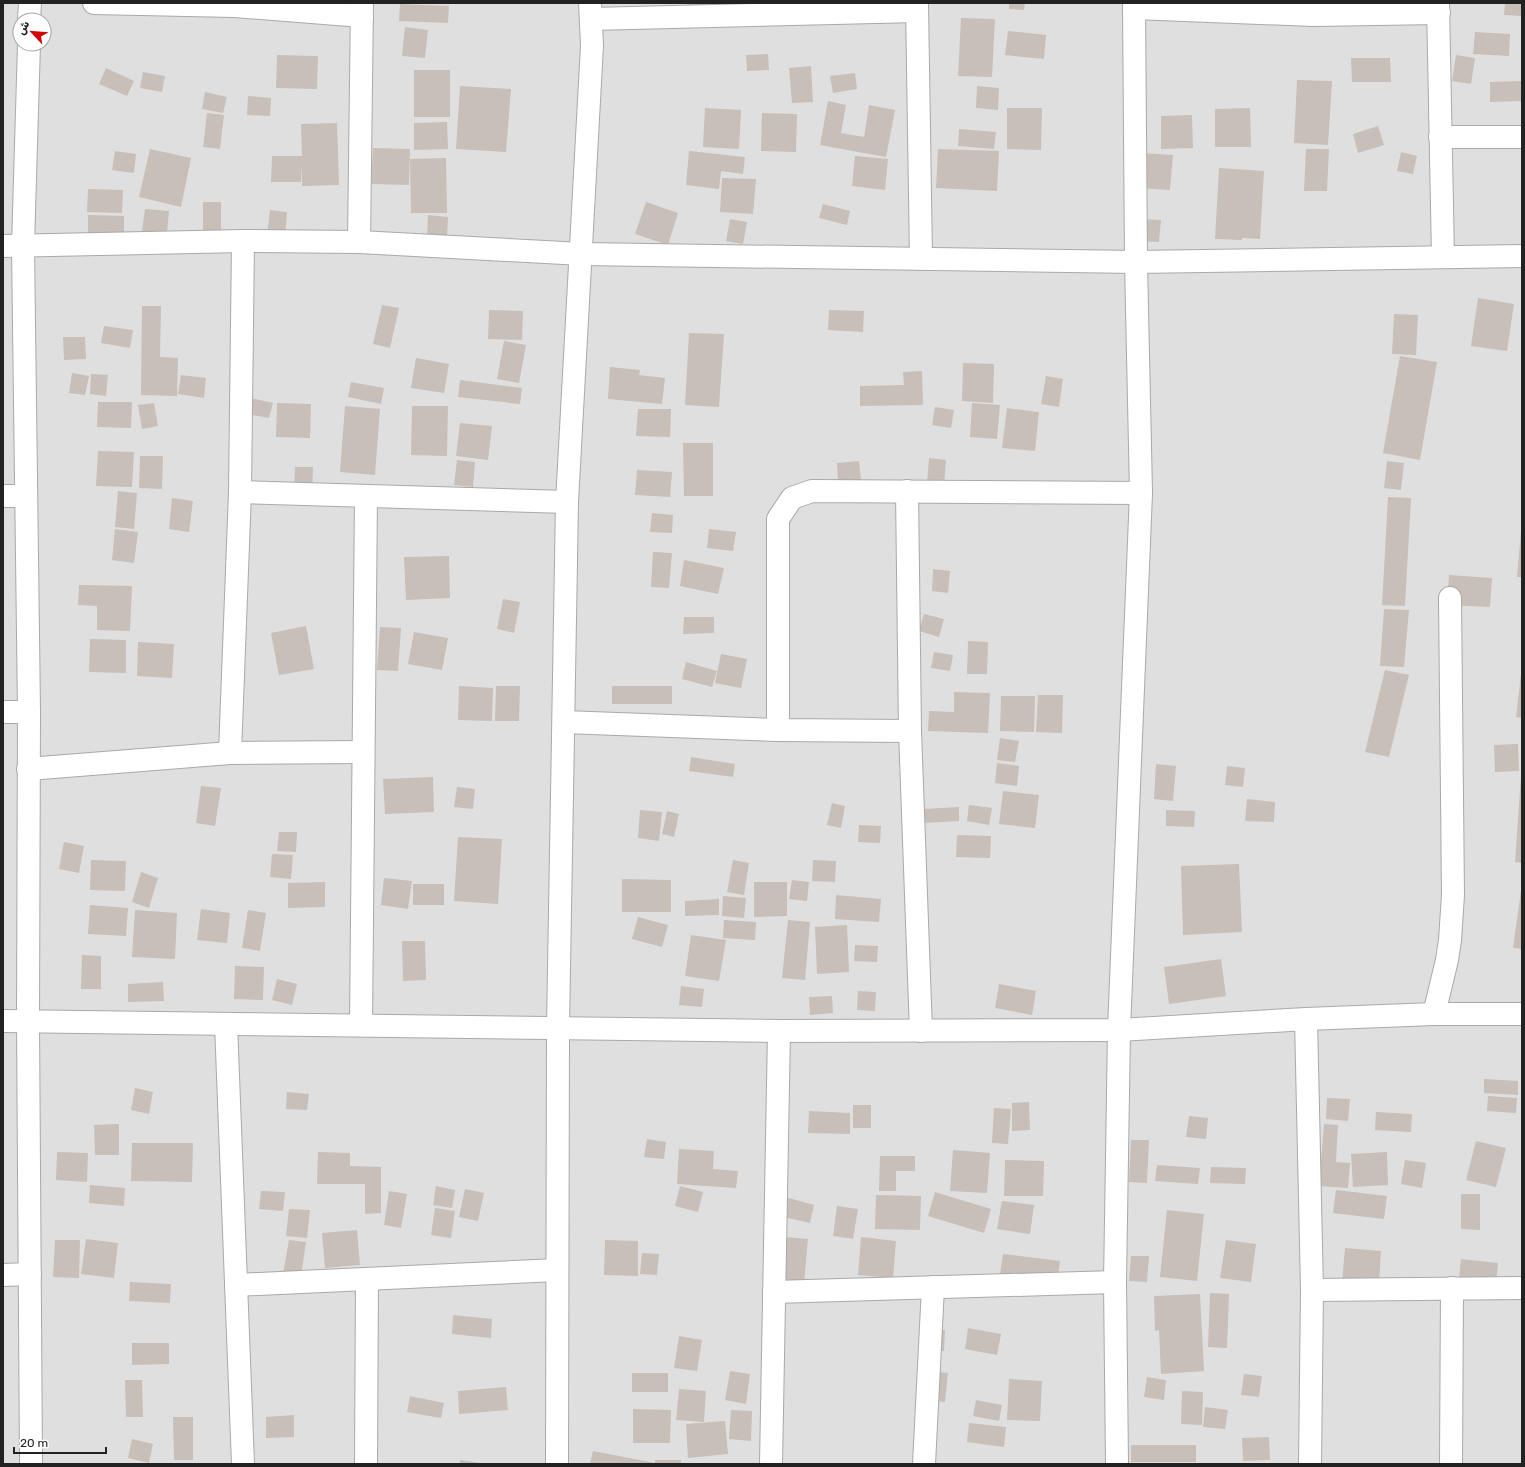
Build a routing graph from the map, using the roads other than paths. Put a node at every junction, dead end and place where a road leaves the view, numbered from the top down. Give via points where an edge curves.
1 (94, 3) edge
2 (234, 5) edge
3 (1134, 6) edge
4 (917, 7) edge
5 (1438, 8) edge
6 (362, 9) edge
7 (781, 9) edge
8 (1313, 9) edge
9 (590, 11) edge
10 (28, 52) edge
11 (1440, 137) junction
12 (1522, 137) edge
13 (243, 241) junction
14 (359, 242) junction
15 (13, 246) edge
16 (582, 254) junction
17 (1522, 256) edge
18 (1443, 257) junction
19 (921, 259) junction
20 (1136, 262) junction
21 (240, 492) junction
22 (907, 492) junction
23 (1141, 493) junction
24 (3, 496) edge
25 (26, 496) junction
26 (366, 496) junction
27 (567, 502) junction
28 (1450, 598) dead end
29 (3, 712) edge
30 (28, 712) junction
31 (564, 722) junction
32 (778, 730) junction
33 (910, 731) junction
34 (230, 752) junction
35 (363, 752) junction
36 (28, 769) junction
37 (1434, 1014) junction
38 (1522, 1014) edge
39 (1306, 1019) junction
40 (3, 1021) edge
41 (28, 1021) junction
42 (226, 1024) junction
43 (361, 1025) junction
44 (558, 1028) junction
45 (1119, 1030) junction
46 (779, 1031) junction
47 (921, 1031) junction
48 (557, 1270) junction
49 (30, 1274) junction
50 (3, 1275) edge
51 (367, 1279) junction
52 (1115, 1282) junction
53 (236, 1285) junction
54 (933, 1287) junction
55 (1452, 1288) junction
56 (1522, 1288) edge
57 (1312, 1290) junction
58 (774, 1292) junction
59 (31, 1464) edge
60 (242, 1464) edge
61 (366, 1464) edge
62 (557, 1464) edge
63 (771, 1464) edge
64 (924, 1464) edge
65 (1117, 1464) edge
66 (1310, 1464) edge
67 (1451, 1464) edge

1 - 2 street
2 - 6 street
3 - 8 street
3 - 20 street
4 - 7 street
4 - 19 street
5 - 8 street
5 - 11 street
6 - 14 street
7 - 9 street
9 - 16 street via 592,46
10 - 15 street
11 - 12 street
11 - 18 street
13 - 14 street
13 - 15 street
13 - 21 street
14 - 16 street
15 - 25 street
16 - 19 street
16 - 27 street
17 - 18 street
18 - 20 street
19 - 20 street
20 - 23 street
21 - 26 street
21 - 34 street
22 - 23 street
22 - 32 street via 812,491 792,498 778,519
22 - 33 street
23 - 45 street
24 - 25 street
25 - 30 street
26 - 27 street
26 - 35 street
27 - 31 street
28 - 37 street via 1453,895 1447,960
29 - 30 street
30 - 36 street
31 - 32 street
31 - 44 street
32 - 33 street
33 - 47 street
34 - 35 street
34 - 36 street
35 - 43 street
36 - 41 street
37 - 38 street
37 - 39 street
39 - 45 street
39 - 57 street
40 - 41 street
41 - 42 street
41 - 49 street
42 - 43 street
42 - 53 street
43 - 44 street
44 - 46 street
44 - 48 street
45 - 47 street
45 - 52 street
46 - 47 street
46 - 58 street
48 - 51 street
48 - 62 street
49 - 50 street
49 - 59 street
51 - 53 street
51 - 61 street
52 - 54 street
52 - 65 street
53 - 60 street
54 - 58 street
54 - 64 street
55 - 56 street
55 - 57 street
55 - 67 street
57 - 66 street
58 - 63 street

